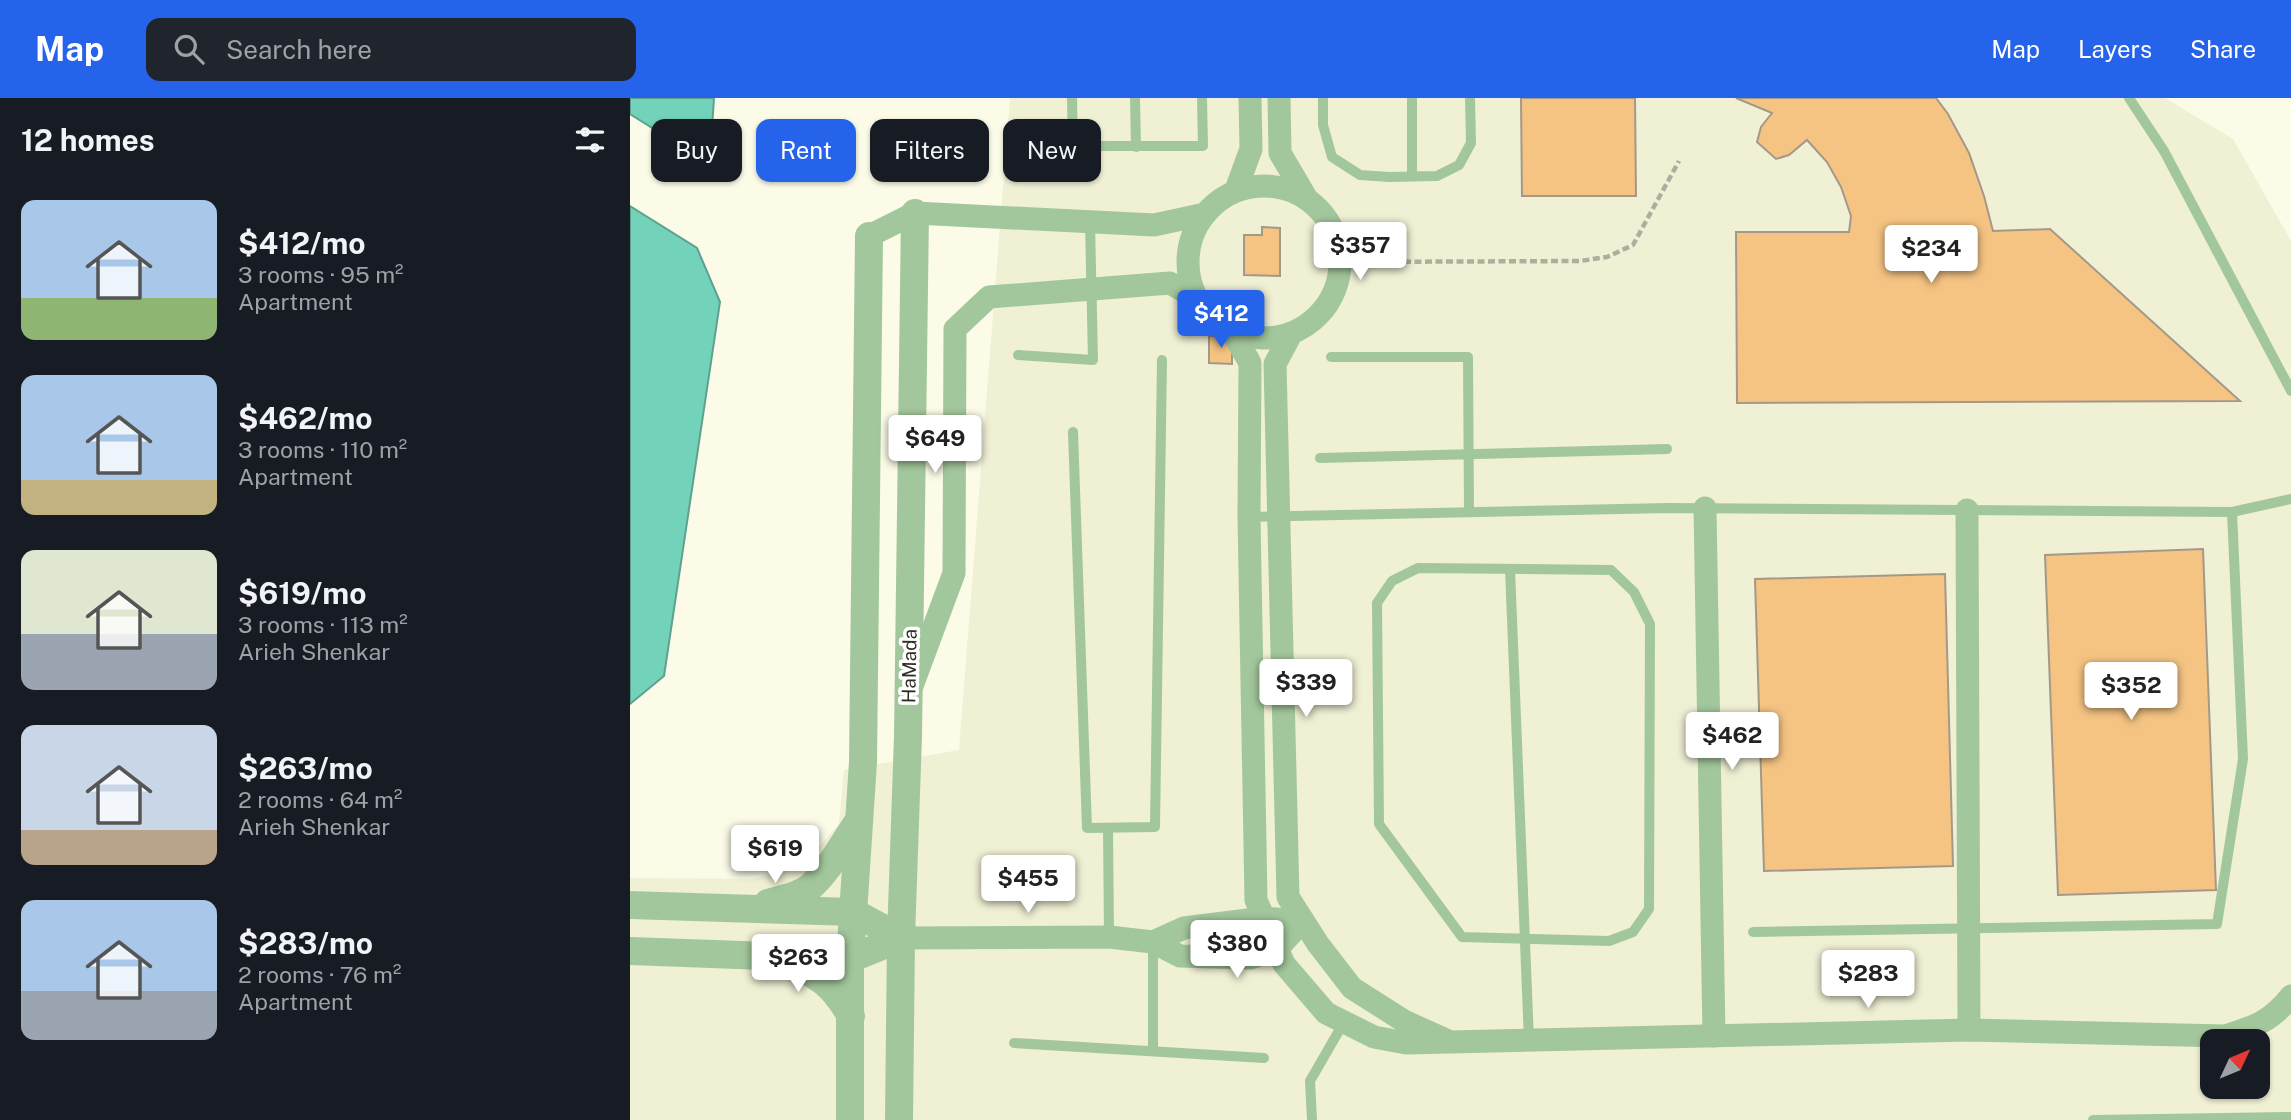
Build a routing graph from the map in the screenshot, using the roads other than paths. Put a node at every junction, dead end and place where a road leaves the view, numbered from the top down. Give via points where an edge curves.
1 (1072, 98) edge
2 (1135, 98) edge
3 (1202, 98) edge
4 (1250, 98) edge
5 (1279, 98) edge
6 (1323, 98) edge
7 (1412, 98) edge
8 (1470, 98) edge
9 (2129, 98) edge
10 (1136, 147) junction
11 (1412, 176) junction
12 (1236, 190) junction
13 (1307, 199) junction
14 (915, 213) junction
15 (1205, 214) junction
16 (1090, 222) junction
17 (869, 236) joint
18 (1091, 289) junction
19 (1195, 298) junction
20 (1233, 333) junction
21 (1291, 334) junction
22 (1018, 355) dead end
23 (1331, 357) dead end
24 (1162, 360) dead end
25 (2291, 391) edge
26 (1073, 432) dead end
27 (1667, 449) dead end
28 (1469, 454) junction
29 (1320, 457) dead end
30 (2291, 499) edge
31 (1705, 508) junction
32 (1967, 510) junction
33 (1469, 512) junction
34 (2232, 512) junction
35 (1279, 516) junction
36 (1249, 517) junction
37 (1510, 569) junction
38 (908, 696) junction
39 (858, 821) junction
40 (1108, 828) junction
41 (630, 905) edge
42 (747, 908) junction
43 (853, 912) junction
44 (1264, 918) junction
45 (1303, 921) junction
46 (1969, 928) junction
47 (1753, 932) dead end
48 (1109, 936) junction
49 (901, 938) junction
50 (1524, 939) junction
51 (1153, 942) junction
52 (1278, 949) junction
53 (630, 951) edge
54 (760, 956) junction
55 (850, 959) junction
56 (2291, 996) edge
57 (851, 1016) junction
58 (1344, 1022) junction
59 (1969, 1030) junction
60 (1714, 1036) junction
61 (1529, 1041) junction
62 (1014, 1042) dead end
63 (1452, 1042) junction
64 (1153, 1051) junction
65 (1264, 1058) dead end
66 (2291, 1117) edge
67 (850, 1120) edge
68 (899, 1120) edge
69 (1312, 1120) edge
70 (2093, 1120) edge

1 - 10 lane via 1073,146
2 - 10 lane
3 - 10 lane via 1203,146
4 - 12 street via 1251,149
5 - 13 street via 1280,153
6 - 11 lane via 1323,125 1332,157 1360,175
7 - 11 lane
8 - 11 lane via 1471,143 1459,165 1437,176
9 - 25 lane via 2164,151
12 - 13 street via 1260,185 1285,188
12 - 15 street
13 - 21 street via 1325,216 1341,262 1326,309
14 - 16 street
14 - 17 street
14 - 38 street, HaMada
15 - 16 street via 1154,225
15 - 19 street via 1188,246 1187,273
16 - 18 lane
17 - 39 street via 863,762
18 - 19 street via 1170,283
18 - 22 lane via 1093,360
18 - 38 street via 989,297 955,329 954,573
19 - 20 street via 1211,318
20 - 21 street via 1258,339
20 - 36 street via 1250,363
21 - 35 street via 1275,364
23 - 28 lane via 1468,356
24 - 40 lane via 1155,827
26 - 40 lane via 1087,828
27 - 28 lane
28 - 29 lane
28 - 33 lane
30 - 34 lane
31 - 32 lane
31 - 33 lane
31 - 60 street
32 - 34 lane
32 - 46 street
33 - 35 lane
34 - 46 lane via 2243,759 2217,924
35 - 36 lane
35 - 45 street via 1288,897
36 - 44 street via 1256,900
37 - 50 lane
37 - 50 lane via 1418,568 1392,581 1377,603 1379,824 1462,937
37 - 50 lane via 1611,570 1634,592 1650,624 1649,909 1633,932 1609,941
38 - 49 street, HaMada
39 - 42 street via 808,888
39 - 43 street
40 - 48 lane
41 - 42 street
42 - 43 street
43 - 49 street
43 - 55 street
44 - 45 street
44 - 51 street via 1184,928
44 - 52 street
45 - 52 street
45 - 63 street via 1352,988 1404,1021
46 - 47 lane
46 - 59 street
48 - 49 street
48 - 51 street
49 - 55 street
49 - 68 street, HaMada
50 - 61 lane
51 - 52 street via 1180,956 1251,958
51 - 64 lane
52 - 58 street via 1284,964 1326,1013
53 - 54 street
54 - 55 street
54 - 57 street via 820,978 837,993
55 - 57 street
56 - 59 street via 2281,1010 2258,1026 2225,1036
57 - 67 street
58 - 63 street via 1374,1037 1406,1043
58 - 69 lane via 1310,1081
59 - 60 street
60 - 61 street
61 - 63 street
62 - 64 lane
64 - 65 lane
66 - 70 lane

